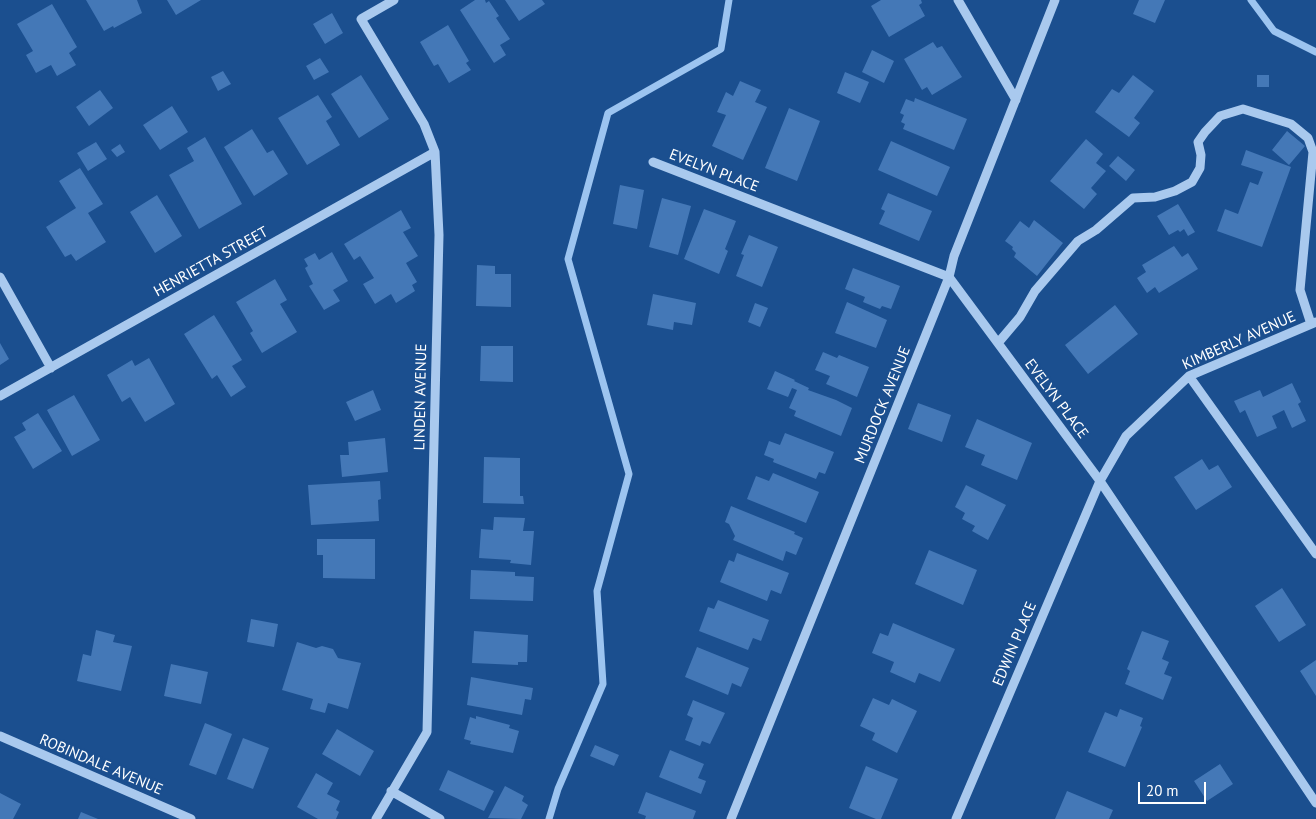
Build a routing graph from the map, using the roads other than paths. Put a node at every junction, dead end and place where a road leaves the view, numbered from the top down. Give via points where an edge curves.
1 (394, 0) edge
2 (958, 0) edge
3 (1056, 0) edge
4 (1016, 100) junction
5 (435, 152) junction
6 (654, 162) dead end
7 (0, 277) edge
8 (949, 277) junction
9 (1313, 323) edge
10 (998, 343) junction
11 (51, 368) junction
12 (1189, 376) junction
13 (0, 396) edge
14 (1100, 481) junction
15 (1316, 554) edge
16 (0, 736) edge
17 (391, 791) junction
18 (1316, 803) edge
19 (173, 815) edge
20 (191, 819) edge
21 (376, 819) edge
22 (440, 819) edge
23 (731, 819) edge
24 (956, 819) edge

1 - 5 street, LINDEN AVENUE via 361,20 424,124
2 - 4 street
3 - 4 street, MURDOCK AVENUE
4 - 8 street, MURDOCK AVENUE via 954,256
5 - 11 street, HENRIETTA STREET
5 - 17 street, LINDEN AVENUE via 439,235 427,732
6 - 8 street, EVELYN PLACE
7 - 11 street
8 - 10 street, EVELYN PLACE
8 - 23 street, MURDOCK AVENUE
9 - 10 street via 1300,290 1313,152 1308,138 1291,124 1243,109 1220,116 1198,142 1200,168 1192,182 1155,197 1133,198 1078,241 1035,290 1020,317
9 - 12 street, KIMBERLY AVENUE
10 - 14 street, EVELYN PLACE
11 - 13 street, HENRIETTA STREET
12 - 14 street, KIMBERLY AVENUE via 1126,436
12 - 15 street
14 - 18 street, EVELYN PLACE
14 - 24 street, EDWIN PLACE
16 - 19 street, ROBINDALE AVENUE
17 - 21 street, LINDEN AVENUE
17 - 22 street
19 - 20 street, ROBINDALE AVENUE

